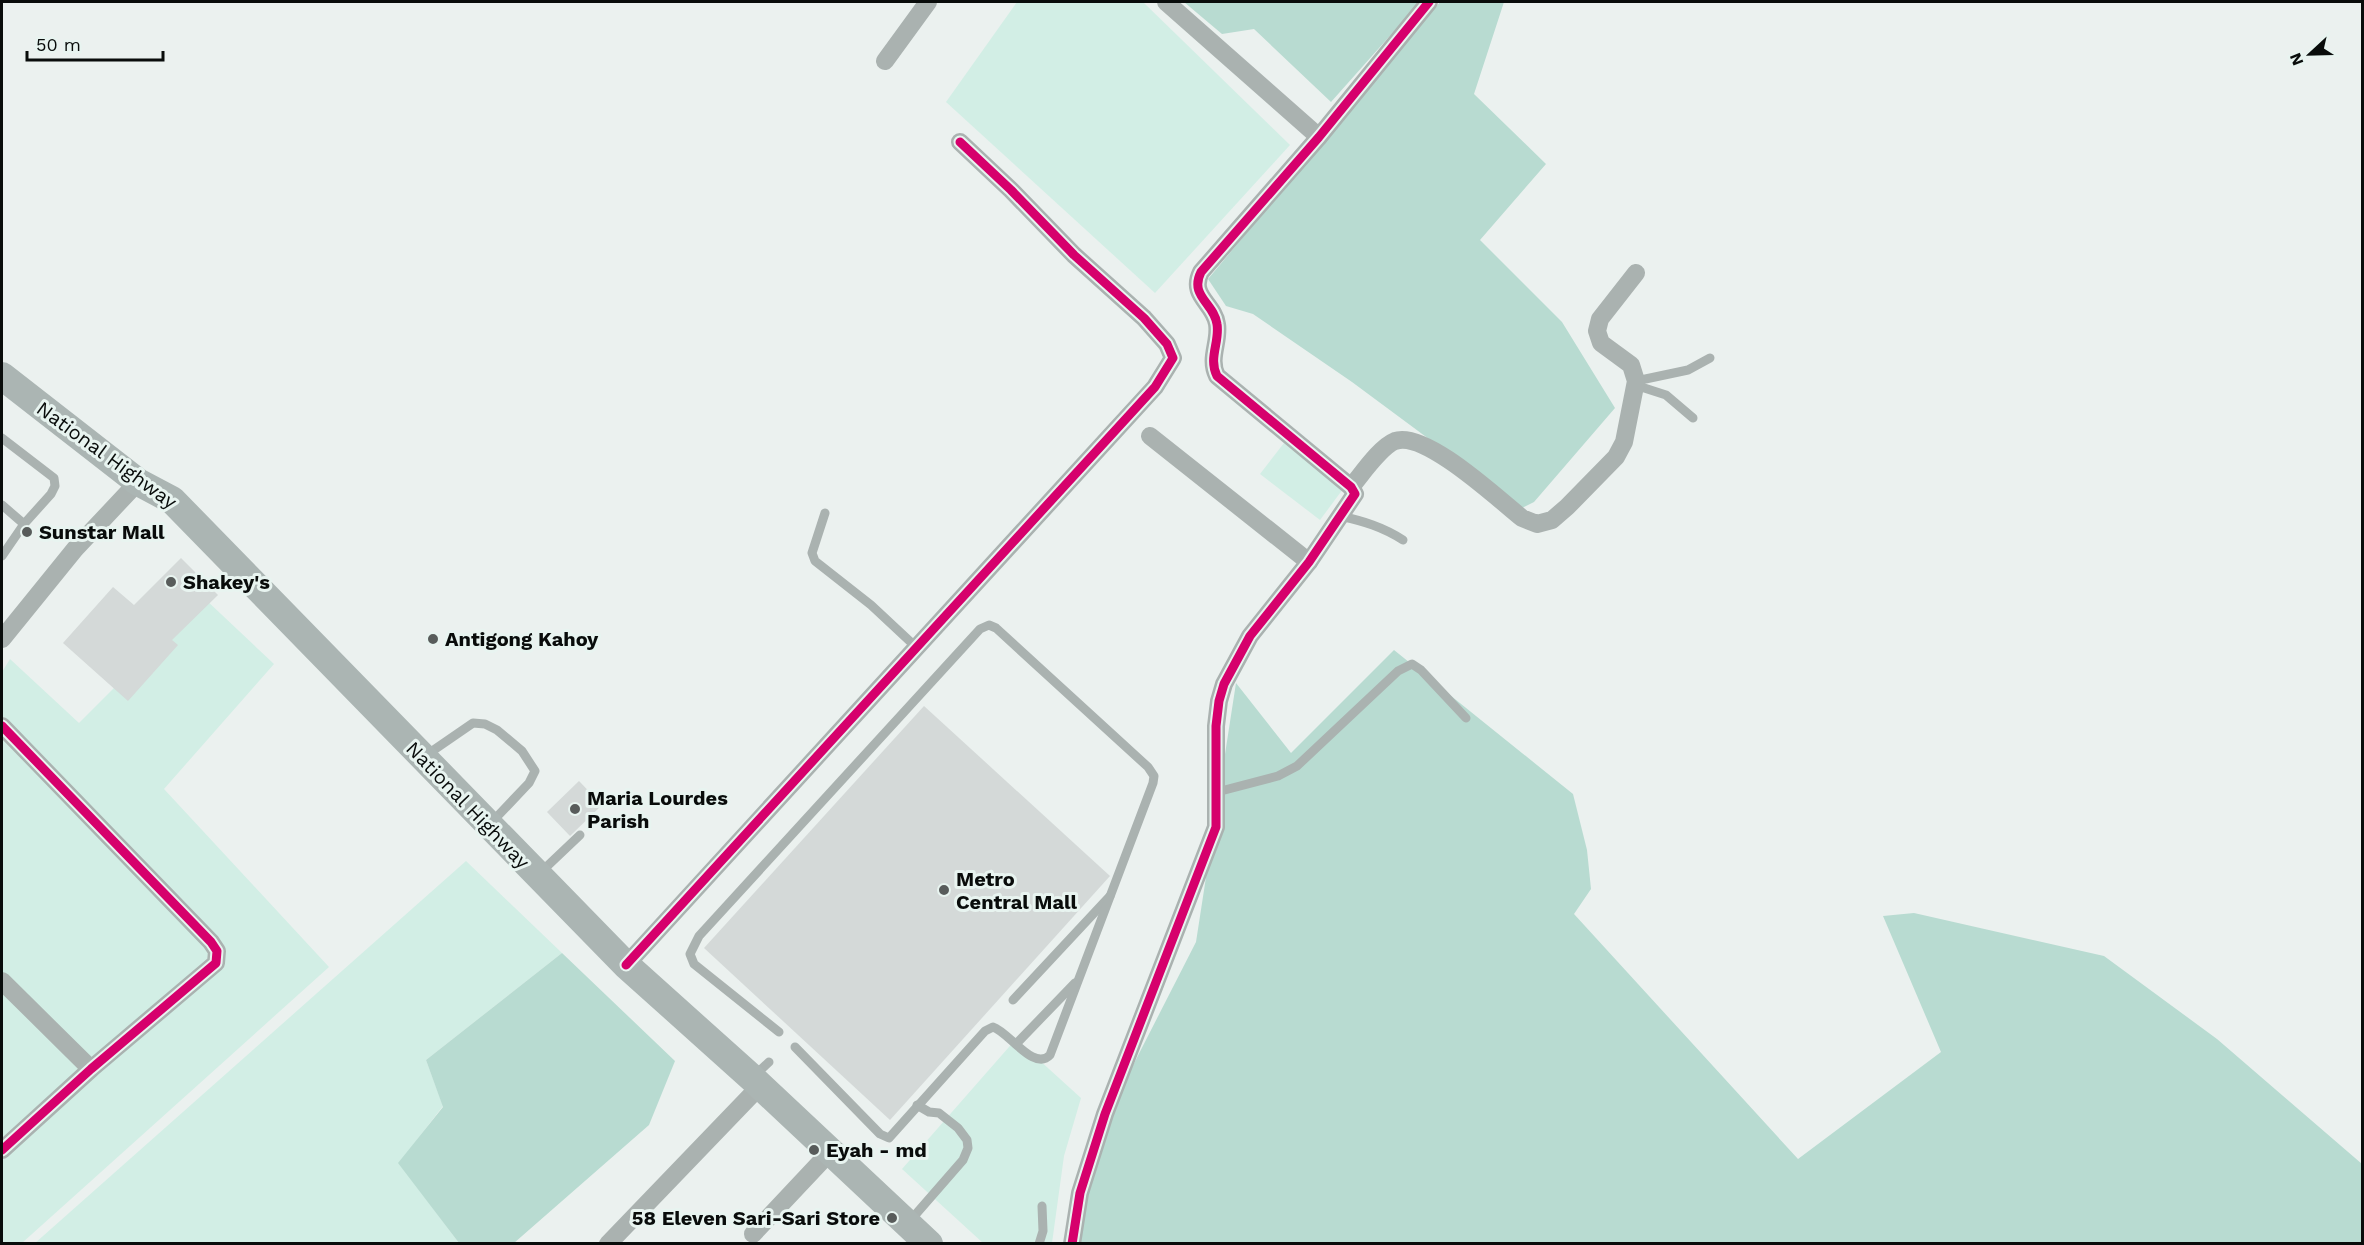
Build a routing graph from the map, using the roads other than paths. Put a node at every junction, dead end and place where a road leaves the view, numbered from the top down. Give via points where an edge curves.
1 (928, 2) edge
2 (1166, 2) edge
3 (1429, 2) edge
4 (885, 61) dead end
5 (1319, 137) junction
6 (960, 142) dead end
7 (1636, 273) dead end
8 (1710, 357) dead end
9 (2, 376) edge
10 (1636, 383) junction
11 (1693, 418) dead end
12 (1150, 436) dead end
13 (2, 438) edge
14 (138, 482) junction
15 (1351, 487) junction
16 (2, 506) edge
17 (825, 513) dead end
18 (1340, 516) junction
19 (24, 524) junction
20 (1403, 540) dead end
21 (2, 556) edge
22 (1309, 562) junction
23 (2, 639) edge
24 (916, 647) junction
25 (1466, 718) dead end
26 (2, 726) edge
27 (423, 758) junction
28 (1217, 792) junction
29 (490, 825) junction
30 (580, 835) dead end
31 (537, 875) junction
32 (1114, 892) junction
33 (626, 965) junction
34 (2, 981) edge
35 (1077, 981) junction
36 (1013, 1000) dead end
37 (778, 1032) dead end
38 (1016, 1044) junction
39 (795, 1047) dead end
40 (91, 1068) junction
41 (760, 1075) junction
42 (917, 1105) junction
43 (2, 1150) edge
44 (831, 1151) junction
45 (1042, 1206) dead end
46 (907, 1224) junction
47 (753, 1234) dead end
48 (608, 1244) edge
49 (928, 1244) edge
50 (1039, 1244) edge
51 (1072, 1244) edge

1 - 4 street
2 - 5 street
3 - 5 street
5 - 15 street via 1200,272 1197,288 1217,324 1213,368 1217,376
6 - 24 street via 1144,318 1167,344 1173,358 1155,387
7 - 10 street via 1600,320 1597,331 1601,343 1631,365
8 - 10 lane via 1688,370
9 - 14 main road, National Highway
10 - 11 lane via 1666,395
10 - 15 street via 1624,442 1616,457 1552,520 1537,525 1522,518 1442,454 1411,440 1397,440 1387,446
12 - 22 street
13 - 19 lane via 54,478 51,494
14 - 23 street via 75,549
14 - 27 main road, National Highway via 172,500
15 - 18 street via 1355,494
16 - 19 lane
17 - 24 lane via 812,553 815,561
18 - 20 lane via 1367,522
18 - 22 street
19 - 21 lane
22 - 28 street via 1250,636 1224,684 1216,726
24 - 33 street
25 - 28 lane via 1412,664 1398,671 1297,766 1278,776
26 - 40 street via 217,951 216,963
27 - 29 main road, National Highway
27 - 29 lane via 474,723 497,730 522,751 535,771 529,783
28 - 51 street via 1216,827 1105,1114 1080,1193
29 - 31 main road, National Highway
30 - 31 lane
31 - 33 main road, National Highway
32 - 35 lane
32 - 36 lane
32 - 37 lane via 1154,776 989,625 980,629 699,936 690,954 694,964
33 - 41 main road, National Highway
34 - 40 street
35 - 38 lane
35 - 38 lane via 1050,1055 1040,1060
38 - 42 lane via 1000,1030 985,1031
39 - 42 lane via 880,1134 889,1138
40 - 43 street
41 - 44 main road, National Highway
41 - 48 street
42 - 46 lane via 939,1113 958,1128 968,1148 963,1161
44 - 46 main road, National Highway
44 - 47 street
45 - 50 lane
46 - 49 main road, National Highway

